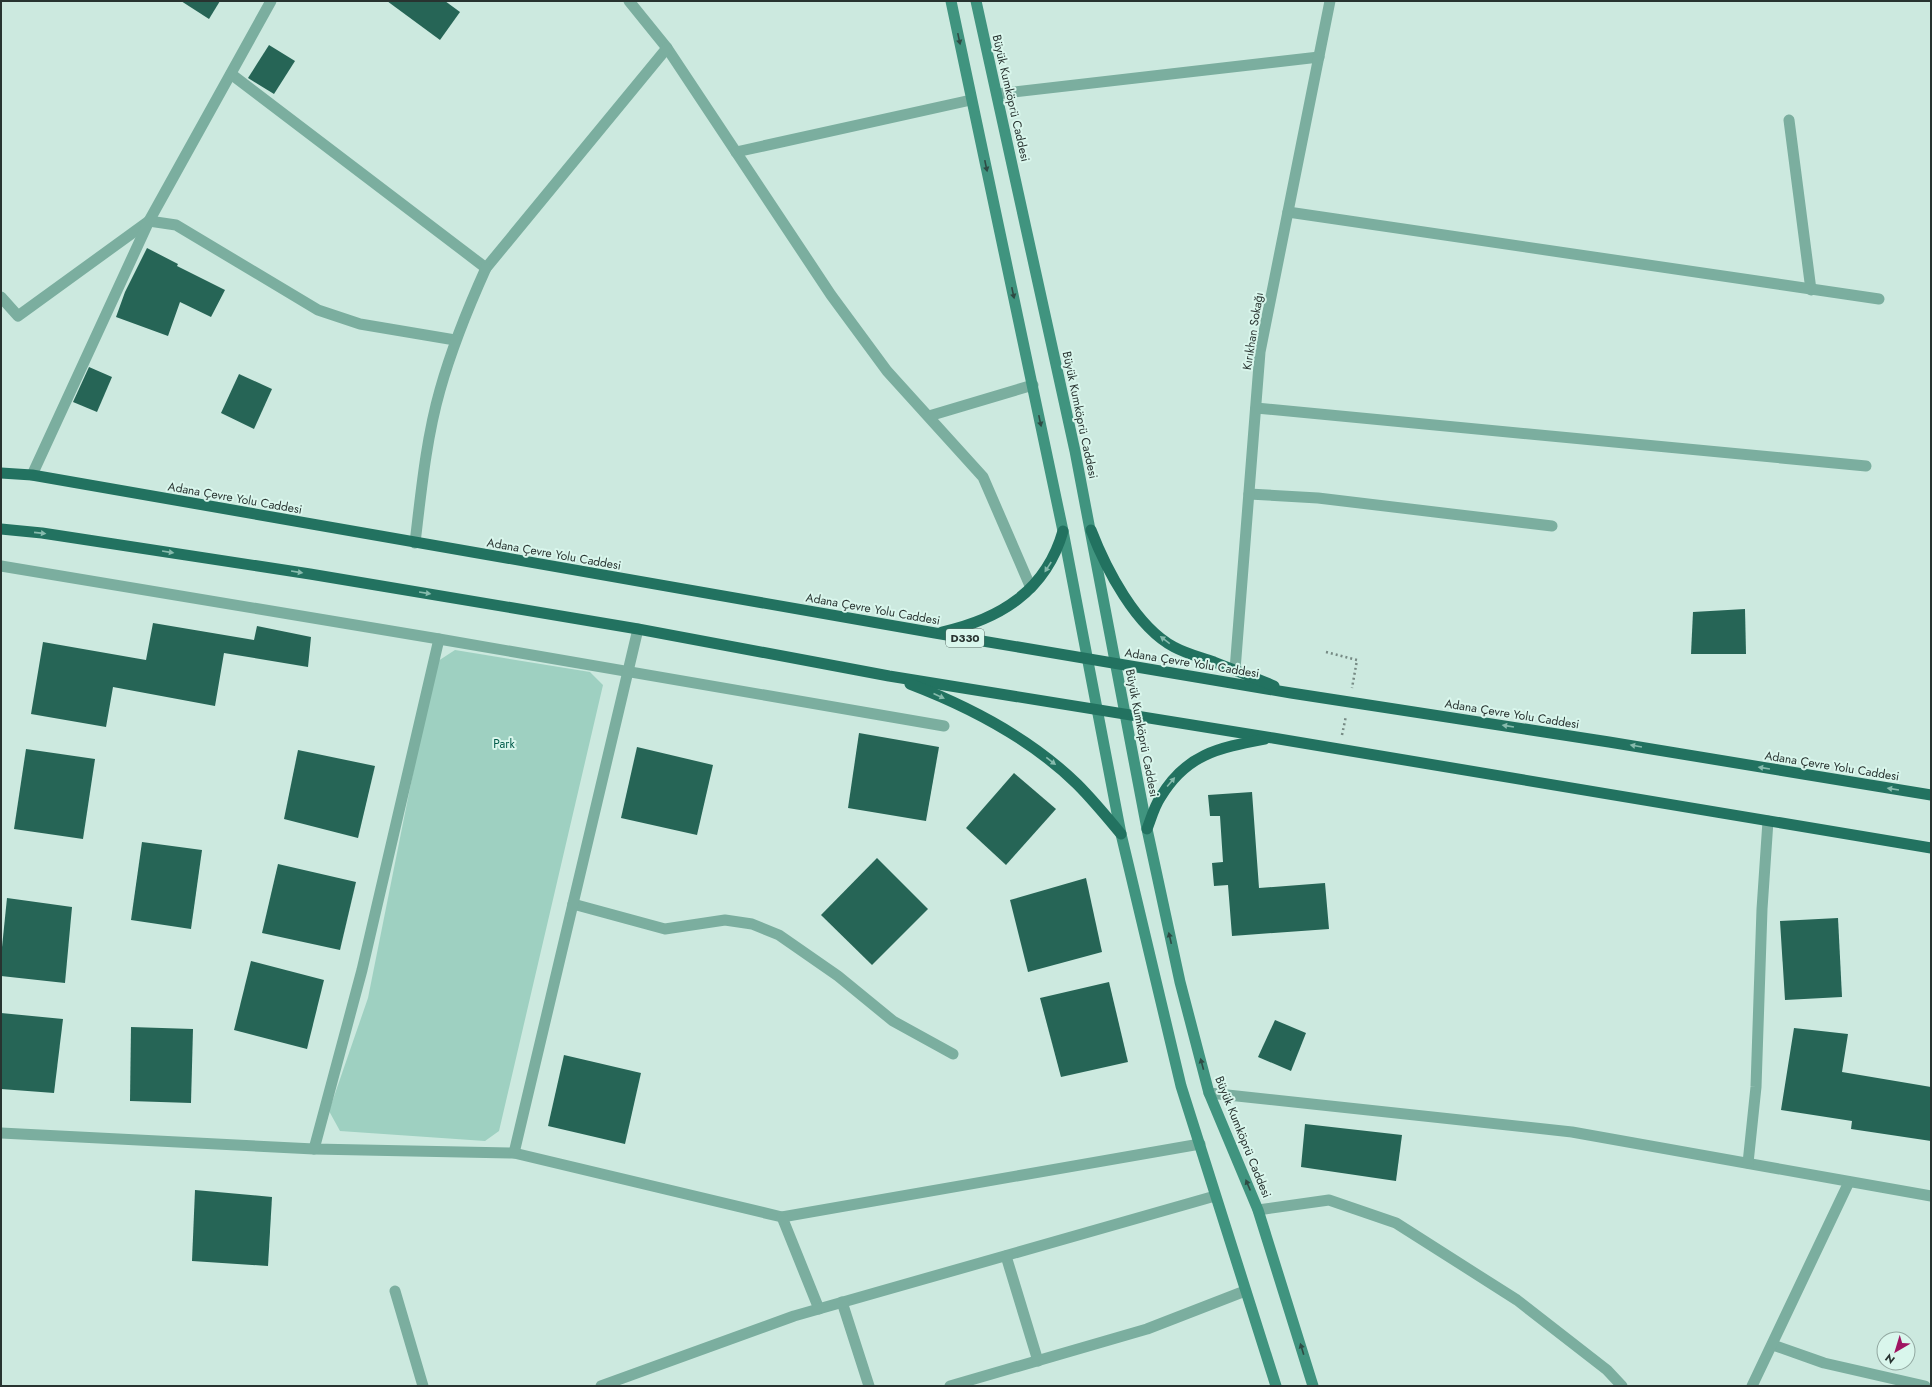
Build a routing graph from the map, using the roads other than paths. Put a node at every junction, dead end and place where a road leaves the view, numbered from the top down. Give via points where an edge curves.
1 (271, 1) edge
2 (628, 1) edge
3 (951, 1) edge
4 (976, 1) edge
5 (1330, 1) edge
6 (667, 48) junction
7 (1319, 57) junction
8 (231, 74) junction
9 (997, 94) junction
10 (972, 100) junction
11 (1789, 120) dead end
12 (736, 152) junction
13 (1288, 212) junction
14 (149, 221) junction
15 (486, 268) junction
16 (1812, 290) junction
17 (1, 297) edge
18 (1879, 300) dead end
19 (455, 340) junction
20 (1033, 385) junction
21 (1256, 408) junction
22 (928, 416) junction
23 (1866, 466) dead end
24 (1, 472) edge
25 (32, 475) junction
26 (1249, 494) junction
27 (1552, 526) dead end
28 (1, 529) edge
29 (1091, 530) junction
30 (1063, 531) junction
31 (415, 543) junction
32 (1, 566) edge
33 (1031, 588) junction
34 (638, 628) junction
35 (935, 633) junction
36 (439, 638) junction
37 (1088, 659) junction
38 (1116, 664) junction
39 (1235, 670) junction
40 (629, 671) junction
41 (889, 676) junction
42 (1291, 693) junction
43 (1097, 709) junction
44 (1125, 714) junction
45 (944, 726) dead end
46 (1273, 738) junction
47 (1931, 795) edge
48 (1768, 821) junction
49 (1147, 829) junction
50 (1121, 834) junction
51 (1931, 848) edge
52 (573, 904) junction
53 (953, 1054) dead end
54 (1209, 1093) junction
55 (1, 1132) edge
56 (1200, 1144) junction
57 (314, 1149) junction
58 (514, 1153) junction
59 (1748, 1163) junction
60 (1849, 1182) junction
61 (1215, 1196) junction
62 (1931, 1196) edge
63 (1258, 1210) junction
64 (782, 1217) junction
65 (1006, 1256) junction
66 (395, 1291) dead end
67 (1245, 1291) junction
68 (842, 1302) junction
69 (819, 1309) junction
70 (1772, 1345) junction
71 (1038, 1361) junction
72 (423, 1386) edge
73 (601, 1386) edge
74 (869, 1386) edge
75 (950, 1386) edge
76 (1276, 1386) edge
77 (1313, 1386) edge
78 (1622, 1386) edge
79 (1752, 1386) edge
80 (1925, 1386) edge

1 - 8 street
2 - 6 street
3 -> 10 main road
4 - 9 main road, Büyük Kumköprü Caddesi
5 - 7 street, Kırıkhan Sokağı
6 - 12 street
6 - 15 street
7 - 9 street
7 - 13 street, Kırıkhan Sokağı
8 - 14 street
8 - 15 street
9 - 29 main road, Büyük Kumköprü Caddesi
10 - 12 street
10 -> 20 main road
11 - 16 street
12 - 22 street via 831,295 887,371
13 - 16 street
13 - 21 street, Kırıkhan Sokağı via 1260,352
14 - 17 street via 18,316
14 - 19 street via 176,225 318,310 360,324
14 - 25 street
15 - 19 street
16 - 18 street
19 - 31 street via 438,399 425,467
20 - 22 street
20 -> 30 main road
21 - 23 street
21 - 26 street, Kırıkhan Sokağı
22 - 33 street via 984,477
24 - 25 highway, Adana Çevre Yolu Caddesi / D330
25 - 31 highway, Adana Çevre Yolu Caddesi / D330
26 - 27 street via 1318,498
26 - 39 street, Kırıkhan Sokağı
28 -> 34 highway via 42,533
29 - 38 main road, Büyük Kumköprü Caddesi
39 -> 29 highway via 1185,652 1154,632 1140,617 1112,577
30 -> 33 highway via 1054,557
30 - 37 main road
31 - 35 highway, Adana Çevre Yolu Caddesi / D330
32 - 36 street
33 - 35 highway via 1010,605 982,620 968,626
34 - 40 street
34 - 41 highway
35 - 37 highway, Adana Çevre Yolu Caddesi / D330
36 - 40 street
36 - 57 street via 362,970
37 - 38 highway, Adana Çevre Yolu Caddesi / D330
37 - 43 main road
38 - 42 highway, Adana Çevre Yolu Caddesi / D330
38 - 44 main road, Büyük Kumköprü Caddesi
39 - 42 highway
40 - 45 street
40 - 52 street
41 - 43 highway
41 -> 50 highway via 952,702 1034,748 1077,784
47 -> 42 highway, Adana Çevre Yolu Caddesi / D330
43 - 44 highway
43 - 50 main road
44 - 46 highway
44 - 49 main road, Büyük Kumköprü Caddesi
46 - 48 highway
49 -> 46 highway via 1159,799 1185,766 1203,755 1223,748
48 - 51 highway
48 - 59 street via 1762,909 1756,1087
54 -> 49 main road, Büyük Kumköprü Caddesi via 1179,975
50 - 56 main road via 1181,1086
52 - 53 street via 665,929 725,920 752,924 779,935 838,976 893,1021
52 - 58 street
54 - 59 street via 1572,1132
63 -> 54 main road, Büyük Kumköprü Caddesi
55 - 57 street
56 - 61 main road
56 - 64 street
57 - 58 street
58 - 64 street
59 - 60 street
60 - 62 street
60 - 70 street
61 - 65 street
61 - 67 main road
77 -> 63 main road, Büyük Kumköprü Caddesi
63 - 78 street via 1329,1200 1396,1223 1517,1300 1607,1370
64 - 69 street
65 - 68 street
65 - 71 street
66 - 72 street
67 - 71 street via 1147,1329
67 - 76 main road
68 - 69 street
68 - 74 street
69 - 73 street
70 - 79 street
70 - 80 street via 1824,1363
71 - 75 street

